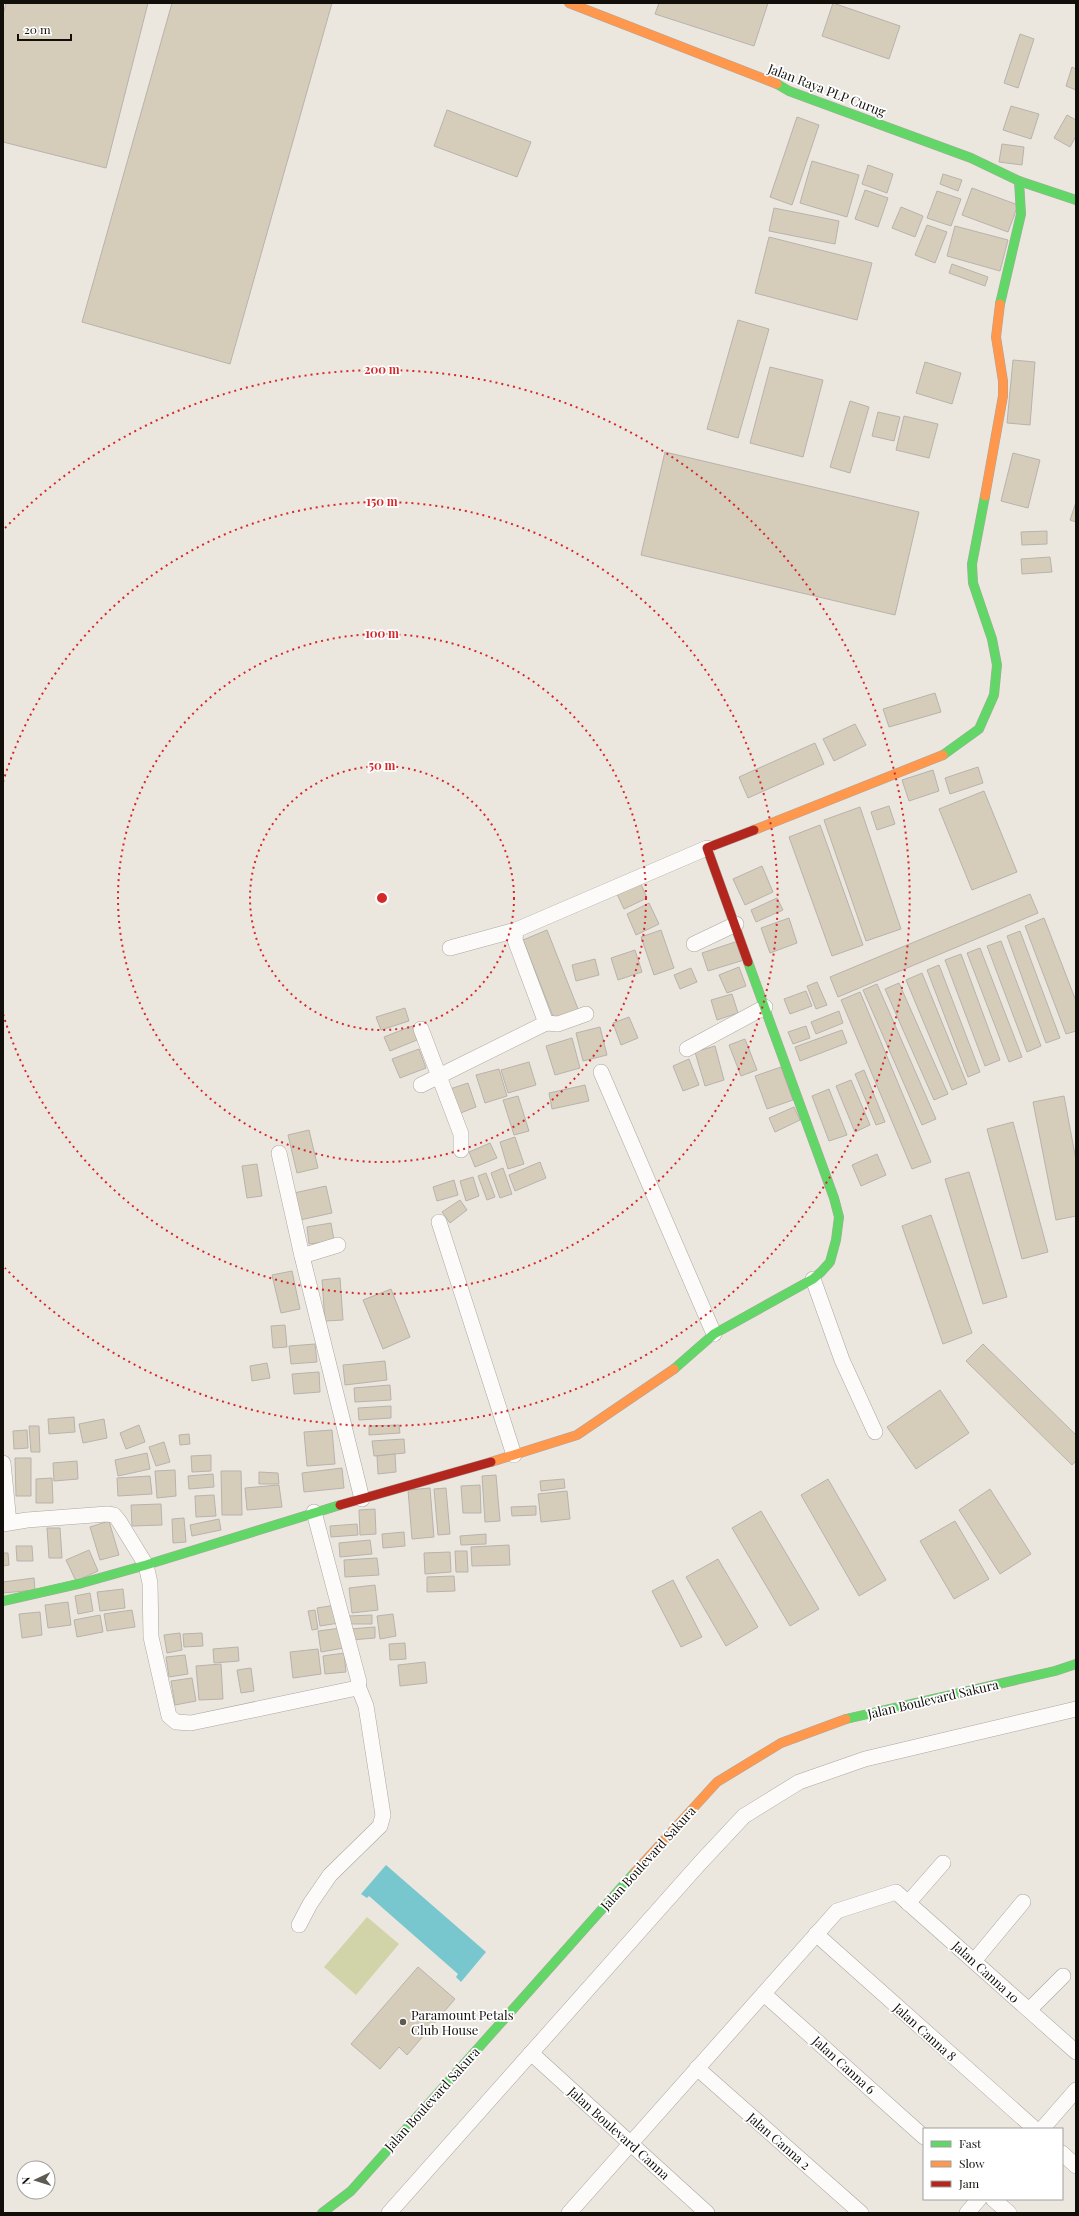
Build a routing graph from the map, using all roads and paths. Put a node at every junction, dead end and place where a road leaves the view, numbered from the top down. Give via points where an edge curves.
1 (569, 3) edge
2 (1019, 181) junction
3 (1076, 200) edge
4 (707, 848) junction
5 (736, 924) junction
6 (516, 930) junction
7 (694, 944) dead end
8 (450, 948) dead end
9 (765, 1007) junction
10 (586, 1014) dead end
11 (546, 1023) junction
12 (421, 1029) dead end
13 (687, 1049) dead end
14 (601, 1072) dead end
15 (440, 1077) junction
16 (421, 1085) dead end
17 (461, 1150) dead end
18 (278, 1153) dead end
19 (439, 1222) dead end
20 (338, 1245) dead end
21 (302, 1256) junction
22 (813, 1279) junction
23 (714, 1334) junction
24 (875, 1432) dead end
25 (514, 1455) junction
26 (3, 1463) edge
27 (362, 1499) junction
28 (314, 1512) junction
29 (6, 1523) edge
30 (146, 1566) junction
31 (3, 1601) edge
32 (1076, 1664) edge
33 (358, 1686) junction
34 (1076, 1709) edge
35 (944, 1863) dead end
36 (1023, 1902) dead end
37 (908, 1903) junction
38 (299, 1925) dead end
39 (816, 1934) junction
40 (974, 1961) junction
41 (1063, 1976) dead end
42 (764, 1994) junction
43 (1029, 2010) junction
44 (1076, 2052) edge
45 (531, 2053) junction
46 (697, 2068) junction
47 (1076, 2090) edge
48 (1034, 2128) edge
49 (1043, 2128) edge
50 (923, 2136) edge
51 (631, 2144) junction
52 (1063, 2154) edge
53 (1076, 2166) edge
54 (978, 2200) edge
55 (994, 2200) edge
56 (322, 2213) edge
57 (389, 2213) edge
58 (569, 2213) edge
59 (707, 2213) edge
60 (861, 2213) edge
61 (967, 2213) edge
62 (1009, 2213) edge

1 - 2 street, Jalan Raya PLP Curug via 768,80 789,91 971,158
2 - 3 street, Jalan Raya PLP Curug
2 - 4 street via 1021,214 1000,304 996,337 1003,396 972,564 973,583 992,639 997,665 994,695 979,729 938,758
4 - 5 street
4 - 6 street
5 - 7 street
5 - 9 street
6 - 8 street
6 - 11 street via 515,940
9 - 13 street
9 - 22 street via 839,1217 830,1262
10 - 11 street via 558,1024
11 - 15 street
12 - 15 street
14 - 23 street
15 - 16 street
15 - 17 street via 461,1134
18 - 21 street
19 - 25 street
20 - 21 street
21 - 27 street
22 - 23 street
22 - 24 street via 842,1360
23 - 25 street via 675,1368 577,1435
25 - 27 street
26 - 29 street
27 - 28 street
28 - 30 street
28 - 33 street
29 - 30 street via 114,1515
30 - 31 street
30 - 33 street via 150,1583 151,1637 169,1716 176,1722 191,1723 356,1689
32 - 56 street, Jalan Boulevard Sakura via 853,1718 781,1743 718,1782 669,1833 351,2190
33 - 38 street via 366,1706 382,1821 380,1826 330,1875
34 - 45 street via 865,1759 799,1782 744,1816
35 - 37 street
36 - 40 street
37 - 39 street, Jalan Canna 10 via 896,1892 837,1911
37 - 40 street, Jalan Canna 10
39 - 42 street
39 - 48 street, Jalan Canna 8
40 - 43 street, Jalan Canna 10
41 - 43 street
42 - 46 street
42 - 50 street, Jalan Canna 6
43 - 44 street, Jalan Canna 10
45 - 51 street, Jalan Boulevard Canna
45 - 57 street
46 - 51 street
46 - 60 street, Jalan Canna 2
47 - 49 street
51 - 58 street
51 - 59 street, Jalan Boulevard Canna
52 - 53 street
54 - 61 street
55 - 62 street

